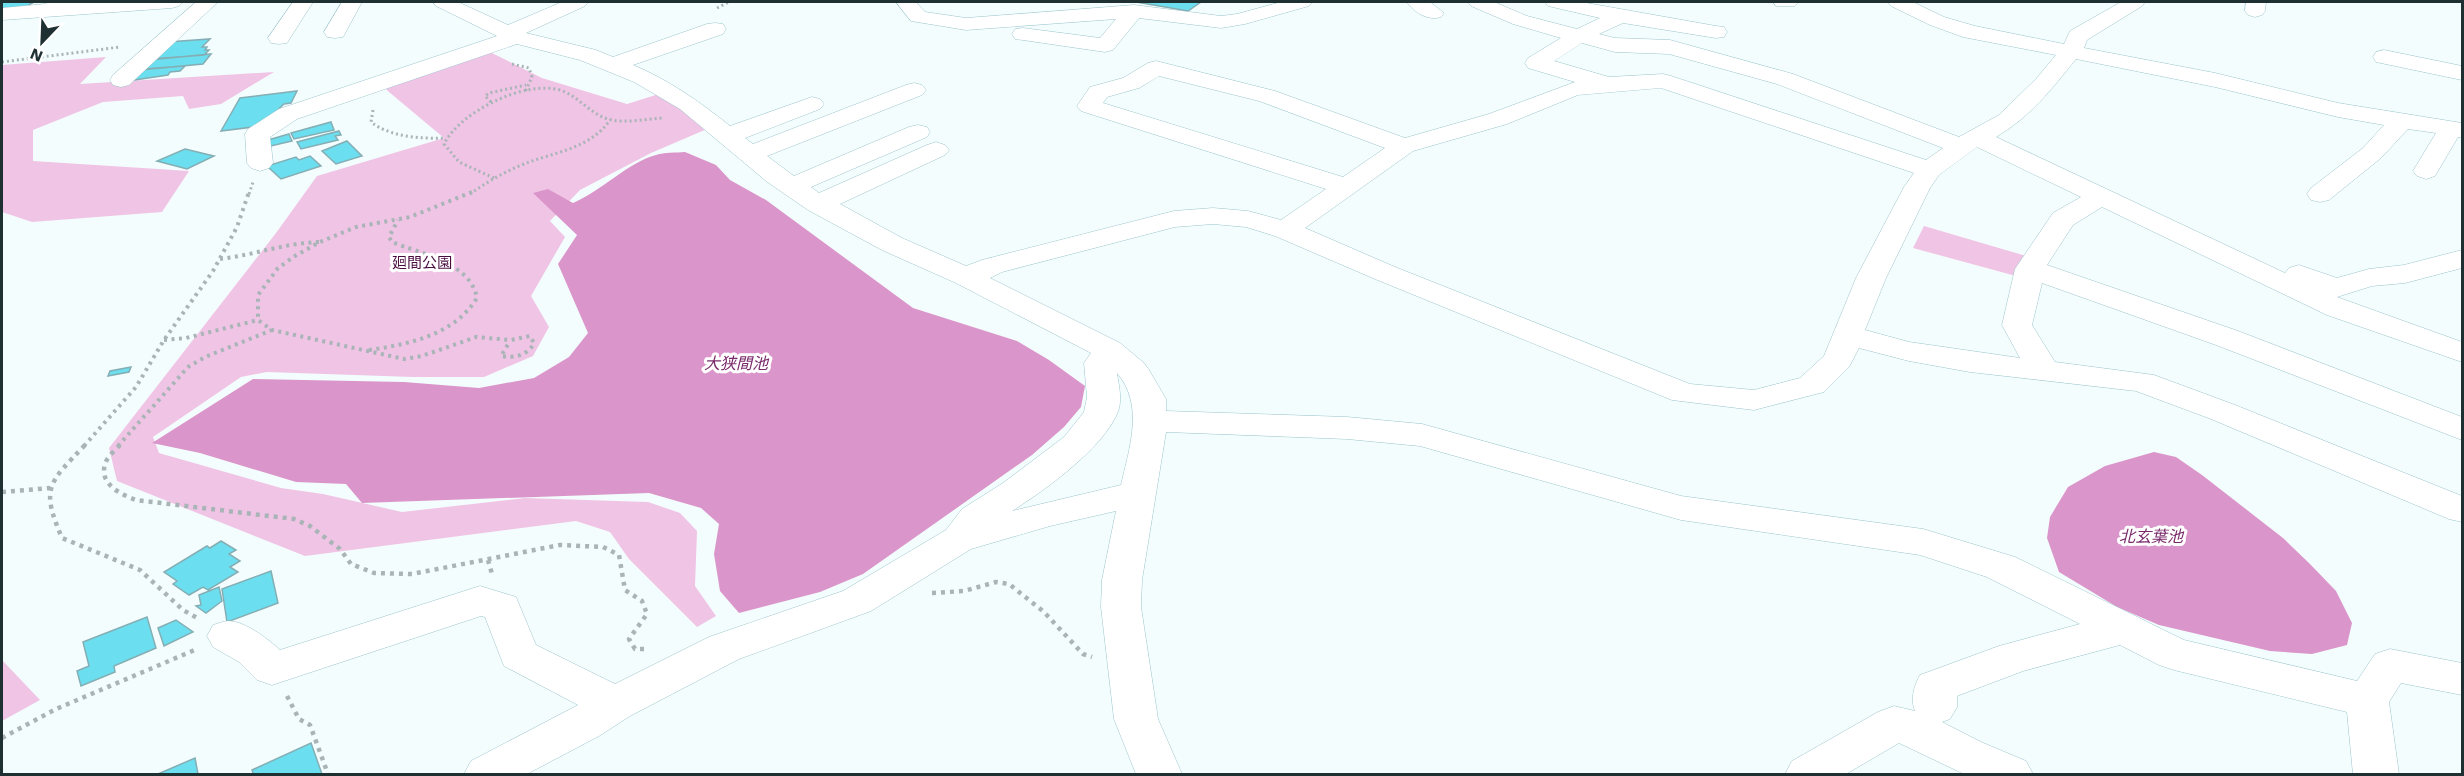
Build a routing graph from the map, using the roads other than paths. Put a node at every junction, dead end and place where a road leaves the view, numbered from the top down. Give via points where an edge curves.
1 (172, 2) edge
2 (208, 2) edge
3 (303, 2) edge
4 (352, 2) edge
5 (443, 2) edge
6 (578, 2) edge
7 (906, 2) edge
8 (1302, 2) edge
9 (1478, 2) edge
10 (1555, 2) edge
11 (1646, 2) edge
12 (1783, 2) edge
13 (1788, 2) edge
14 (1898, 2) edge
15 (2135, 2) edge
16 (57, 6) edge
17 (1134, 11) junction
18 (2, 14) edge
19 (1620, 16) junction
20 (985, 23) junction
21 (715, 29) dead end
22 (335, 32) dead end
23 (1716, 32) dead end
24 (513, 35) junction
25 (1579, 36) junction
26 (279, 38) dead end
27 (2071, 51) junction
28 (2384, 57) dead end
29 (612, 65) junction
30 (2463, 72) edge
31 (121, 80) dead end
32 (1609, 84) junction
33 (914, 90) dead end
34 (812, 104) dead end
35 (2401, 121) junction
36 (2457, 129) edge
37 (726, 136) junction
38 (1970, 142) junction
39 (1404, 146) junction
40 (750, 154) junction
41 (260, 163) road end
42 (1930, 170) junction
43 (2426, 171) dead end
44 (792, 186) junction
45 (1347, 187) junction
46 (2320, 194) dead end
47 (2101, 197) junction
48 (818, 204) junction
49 (2136, 213) junction
50 (1285, 230) junction
51 (2463, 259) edge
52 (2030, 269) junction
53 (966, 277) junction
54 (1850, 336) junction
55 (1109, 350) junction
56 (2463, 353) edge
57 (2044, 371) junction
58 (1150, 421) junction
59 (2463, 429) edge
60 (1137, 494) junction
61 (2463, 510) edge
62 (959, 539) junction
63 (2122, 629) junction
64 (228, 636) road end
65 (2463, 679) edge
66 (2367, 700) junction
67 (615, 704) junction
68 (1935, 707) dead end
69 (487, 774) edge
70 (1159, 774) edge
71 (1808, 774) edge
72 (2010, 774) edge
73 (2376, 774) edge

1 - 16 street
2 - 31 street
3 - 26 street
4 - 22 street
5 - 24 street
6 - 24 street
7 - 20 street via 918,17
8 - 17 street via 1221,22
9 - 25 street via 1520,20
10 - 19 street
11 - 19 street
12 - 13 street
14 - 27 street via 1971,32
15 - 27 street via 2078,36
16 - 18 street
17 - 20 street
17 - 20 street via 1105,45 986,30
19 - 23 street
19 - 25 street
21 - 29 street
24 - 29 street
24 - 41 street via 288,114 257,134
25 - 32 street via 1536,63
25 - 38 street via 1615,45 1670,47 1785,79
27 - 35 street
27 - 38 street via 2008,120
28 - 30 street
29 - 37 street via 642,77 688,104
32 - 39 street via 1573,88 1498,119
32 - 42 street via 1663,81
33 - 40 street
34 - 37 street
35 - 36 street
35 - 46 street via 2372,153
36 - 43 street
37 - 40 street
38 - 42 street
38 - 47 street
39 - 45 street
39 - 45 street via 1268,96 1156,69 1131,83 1098,93 1089,106
40 - 44 street
42 - 54 street via 1917,187 1871,278
44 - 48 street
44 - 48 street via 927,141
45 - 50 street
47 - 49 street
47 - 52 street via 2063,219
48 - 53 street via 892,244
49 - 51 street via 2162,212 2336,288
49 - 56 street via 2338,309
50 - 53 street via 1248,219 1173,219 992,266
50 - 54 street via 1684,393 1754,400 1812,385 1838,360
52 - 57 street via 2017,325
52 - 59 street via 2227,338
53 - 55 street
54 - 57 street via 1909,351
55 - 58 street via 1133,370 1149,399
55 - 62 street via 1100,363 1104,398 1100,414 1076,446 975,518
57 - 61 street via 2142,381
58 - 60 street
58 - 63 street via 1347,428 1422,435 1680,508 1923,542 2001,567
60 - 62 street
60 - 70 street via 1121,607 1136,718
62 - 67 street via 857,602 724,648
63 - 66 street via 2174,654
63 - 68 street via 2014,657 1935,687
64 - 67 street via 254,651 272,669 480,601 502,607 519,655
65 - 66 street via 2390,665
66 - 73 street
67 - 69 street
71 - 72 street via 1894,724 1916,729

